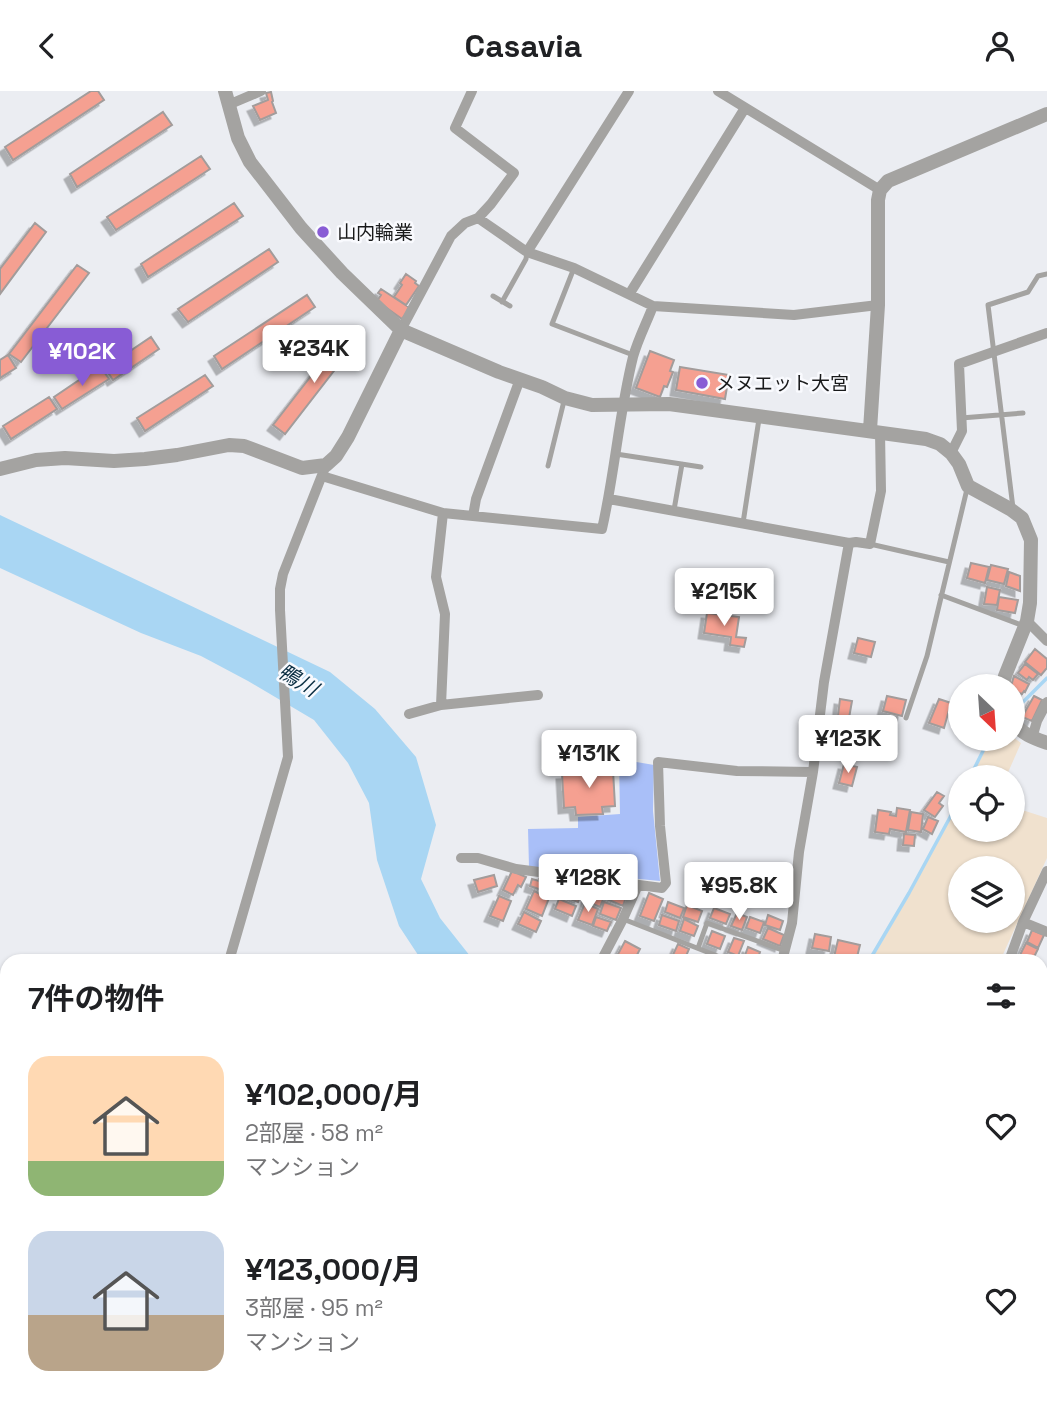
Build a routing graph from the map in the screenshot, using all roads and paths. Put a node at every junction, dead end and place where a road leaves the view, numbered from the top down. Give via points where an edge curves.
1 (261, 91) edge
2 (472, 91) edge
3 (629, 91) edge
4 (718, 91) edge
5 (227, 98) edge
6 (745, 108) junction
7 (1047, 114) edge
8 (880, 190) junction
9 (478, 218) junction
10 (527, 252) junction
11 (575, 268) junction
12 (1047, 274) edge
13 (630, 293) junction
14 (493, 296) dead end
15 (502, 302) junction
16 (878, 305) junction
17 (510, 306) dead end
18 (653, 306) junction
19 (401, 330) junction
20 (1047, 333) edge
21 (994, 351) junction
22 (634, 355) junction
23 (520, 379) junction
24 (565, 398) junction
25 (624, 406) junction
26 (1023, 413) dead end
27 (1001, 414) junction
28 (760, 417) junction
29 (961, 418) junction
30 (875, 431) junction
31 (951, 453) junction
32 (616, 454) junction
33 (682, 464) junction
34 (548, 466) dead end
35 (701, 467) dead end
36 (0, 469) edge
37 (324, 470) junction
38 (968, 486) junction
39 (609, 499) junction
40 (674, 510) junction
41 (1013, 512) junction
42 (443, 513) junction
43 (473, 516) junction
44 (743, 523) junction
45 (849, 543) junction
46 (870, 544) junction
47 (949, 562) junction
48 (942, 595) junction
49 (1025, 624) junction
50 (1047, 641) edge
51 (1006, 674) edge
52 (538, 695) dead end
53 (1047, 702) edge
54 (441, 705) junction
55 (409, 714) dead end
56 (906, 718) dead end
57 (1026, 734) edge
58 (1032, 738) junction
59 (1047, 743) edge
60 (813, 772) junction
61 (461, 858) dead end
62 (1047, 871) edge
63 (638, 884) junction
64 (1025, 918) edge
65 (623, 919) junction
66 (1025, 923) edge
67 (1047, 932) edge
68 (1019, 933) edge
69 (698, 948) junction
70 (231, 954) edge
71 (607, 954) edge
72 (713, 954) edge
73 (778, 954) edge
74 (784, 954) edge
75 (1012, 954) edge

1 - 5 street
2 - 9 street via 455,128 514,173
3 - 10 street
4 - 6 street
5 - 19 street via 250,162 301,228
6 - 8 street
6 - 13 street
7 - 8 street via 888,181
8 - 16 street
9 - 10 street
9 - 19 street via 451,236
10 - 11 street
10 - 15 lane
11 - 13 street
11 - 22 lane via 552,324
12 - 21 lane via 1038,276 1028,292 988,305
13 - 18 street
14 - 15 lane
15 - 17 lane
16 - 18 street via 794,315
16 - 30 street
18 - 22 street
19 - 23 street
19 - 37 street via 348,437
20 - 21 street
21 - 27 lane
21 - 29 street via 959,363
22 - 25 street
23 - 24 street
23 - 43 street
24 - 25 street
24 - 34 lane
25 - 28 street via 669,404
25 - 32 street
26 - 27 lane
27 - 29 lane
27 - 41 lane
28 - 30 street
28 - 44 lane
29 - 31 street via 962,431
30 - 31 street via 926,439
30 - 46 street via 881,491
31 - 38 street
32 - 33 lane
32 - 39 street
33 - 35 lane
33 - 40 lane
36 - 37 street via 36,460 145,459 229,445 244,446 302,468
37 - 42 street
37 - 70 street via 283,573 280,620 288,757
38 - 41 street
38 - 47 lane
39 - 40 street
39 - 43 street via 602,529
40 - 44 street
41 - 49 street via 1022,518 1031,540 1030,604
42 - 43 street
42 - 54 street via 436,577 445,614
44 - 45 street
45 - 46 street
45 - 60 street
46 - 47 lane
47 - 48 lane
48 - 49 lane
48 - 56 lane
49 - 50 street
49 - 51 street
52 - 54 street
53 - 58 street
54 - 55 street
57 - 58 street
58 - 59 street
60 - 63 street via 737,771 658,762 666,883 662,888
60 - 74 street
61 - 63 street
62 - 64 street
63 - 65 street
65 - 69 lane
65 - 71 street
66 - 67 street
68 - 75 street
69 - 72 lane
69 - 73 lane via 707,923

